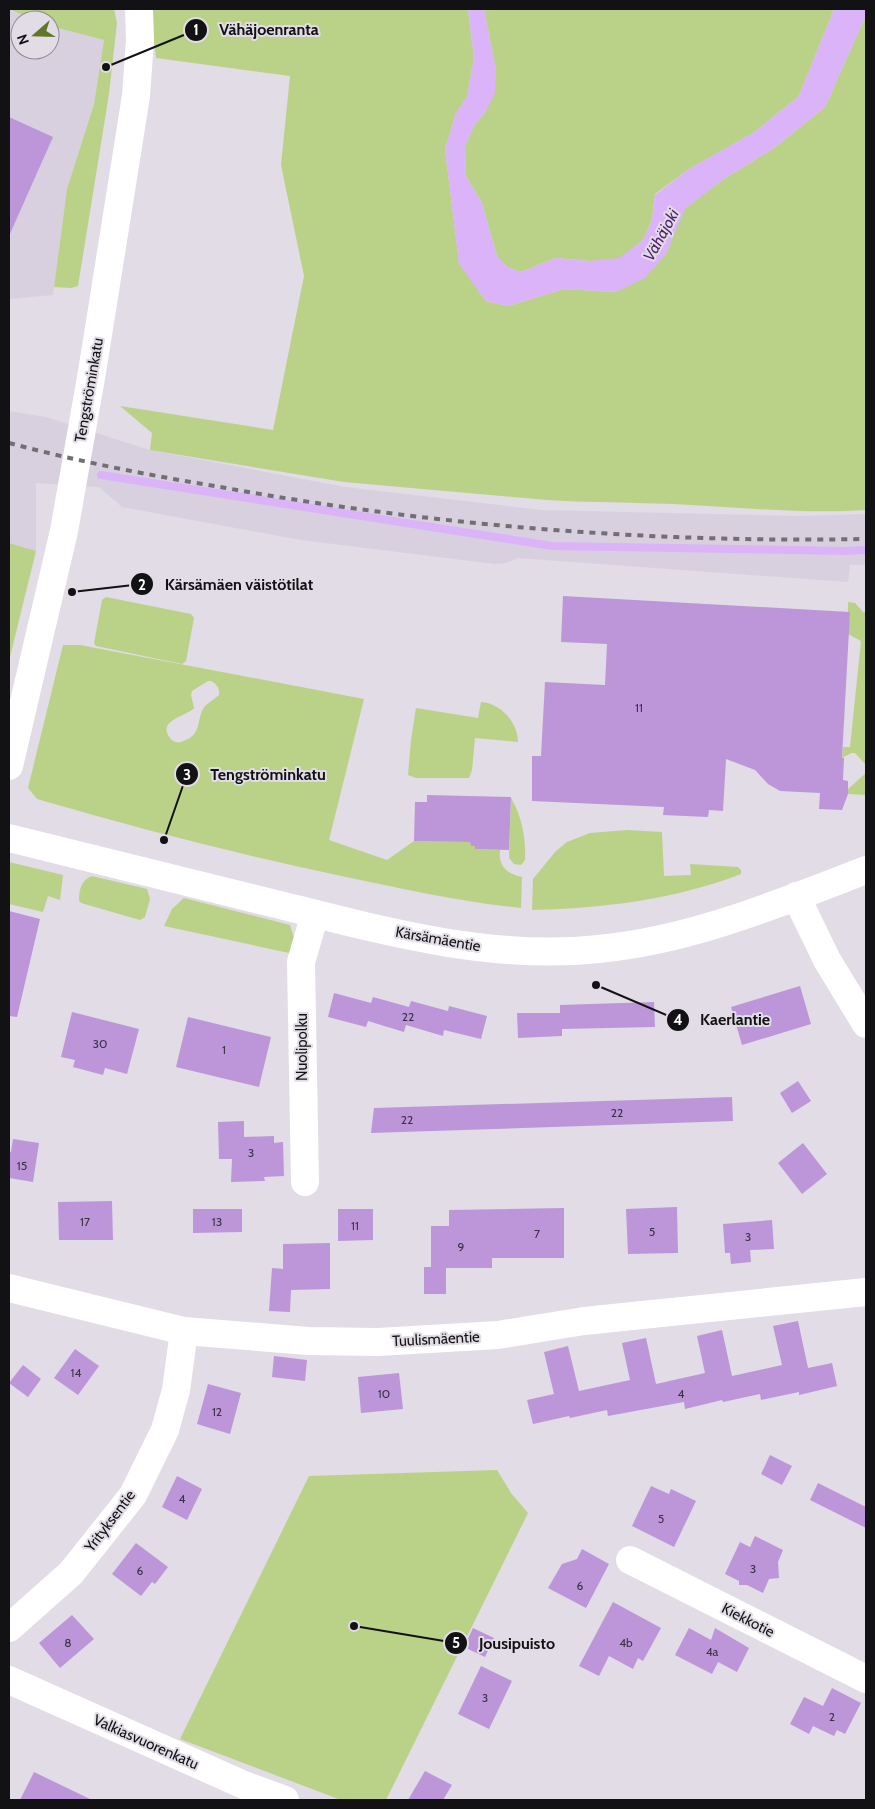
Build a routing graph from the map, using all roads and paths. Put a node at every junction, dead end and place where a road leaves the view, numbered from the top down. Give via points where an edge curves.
1 (139, 9) edge
2 (9, 766) edge
3 (9, 838) edge
4 (866, 870) edge
5 (796, 896) junction
6 (315, 914) junction
7 (866, 1024) edge
8 (305, 1182) dead end
9 (9, 1288) edge
10 (866, 1292) edge
11 (184, 1331) junction
12 (630, 1560) dead end
13 (9, 1628) edge
14 (9, 1680) edge
15 (866, 1680) edge
16 (285, 1800) edge

1 - 2 street, Tengströminkatu via 136,96 95,354 64,531
3 - 6 street, Kärsämäentie
4 - 5 street, Kärsämäentie
5 - 6 street, Kärsämäentie via 661,939 561,952 472,946
5 - 7 street via 827,960
6 - 8 street, Nuolipolku via 301,962
9 - 11 street, Tuulismäentie
10 - 11 street, Tuulismäentie via 584,1321 498,1335 434,1339 308,1341
11 - 13 street, Yrityksentie via 176,1390 164,1430 133,1495 70,1573
12 - 15 street, Kiekkotie
14 - 16 street, Valkiasvuorenkatu via 244,1785

